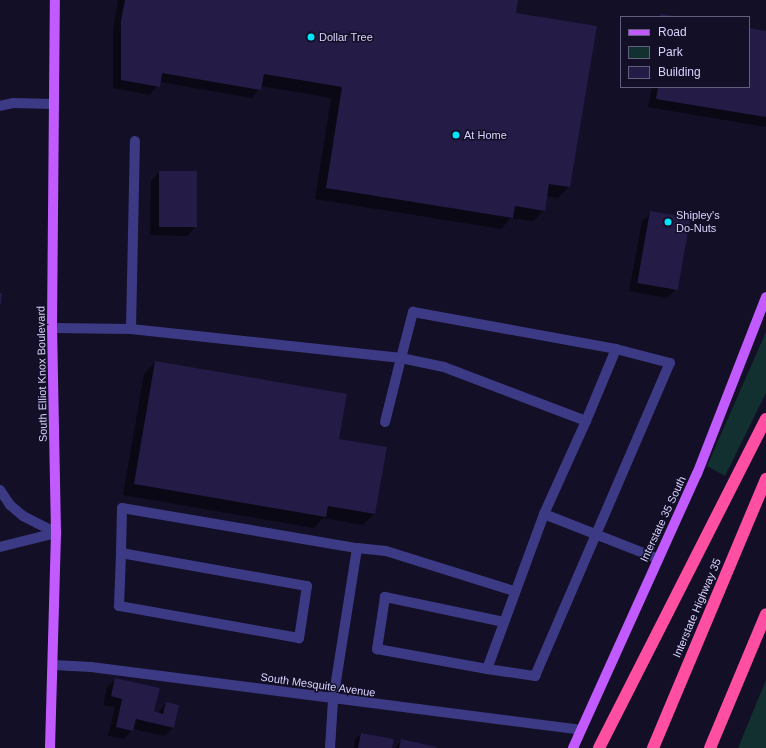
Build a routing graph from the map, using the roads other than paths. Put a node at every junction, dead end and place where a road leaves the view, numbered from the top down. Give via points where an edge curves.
1 (55, 0) edge
2 (54, 104) junction
3 (0, 106) edge
4 (135, 141) dead end
5 (766, 297) edge
6 (52, 328) junction
7 (130, 330) junction
8 (616, 349) junction
9 (400, 358) junction
10 (766, 419) edge
11 (586, 421) junction
12 (385, 422) dead end
13 (766, 479) edge
14 (0, 490) edge
15 (544, 514) junction
16 (56, 533) junction
17 (596, 535) junction
18 (0, 547) edge
19 (357, 548) junction
20 (121, 553) junction
21 (658, 559) junction
22 (514, 591) junction
23 (766, 614) edge
24 (504, 622) junction
25 (54, 665) junction
26 (487, 669) junction
27 (333, 700) junction
28 (580, 730) junction
29 (50, 748) edge
30 (330, 748) edge
31 (573, 748) edge
32 (599, 748) edge
33 (653, 748) edge
34 (710, 748) edge

1 - 2 main road, South Elliot Knox Boulevard
2 - 3 street via 14,103
2 - 6 main road, South Elliot Knox Boulevard
4 - 7 street
5 - 21 main road, Interstate 35 South via 697,474
6 - 7 street
6 - 16 main road, South Elliot Knox Boulevard
7 - 9 street
8 - 9 street via 413,312
8 - 11 street
8 - 17 street via 670,363
9 - 11 street via 444,367
9 - 12 street
10 - 32 highway
11 - 15 street
13 - 33 highway, Interstate Highway 35
14 - 16 street via 10,505 23,516
15 - 17 street
15 - 22 street
16 - 18 street
16 - 25 main road, South Elliot Knox Boulevard
17 - 21 street
17 - 26 street via 535,676
19 - 20 street via 122,508
19 - 22 street via 386,551
19 - 27 street
20 - 20 street via 119,606 299,638 307,586
21 - 28 main road, Interstate 35 South
22 - 24 street
23 - 34 highway
24 - 26 street
24 - 26 street via 385,597 377,649
25 - 27 street, South Mesquite Avenue via 91,667
25 - 29 main road, South Elliot Knox Boulevard
27 - 28 street, South Mesquite Avenue
27 - 30 street
28 - 31 main road, Interstate 35 South

